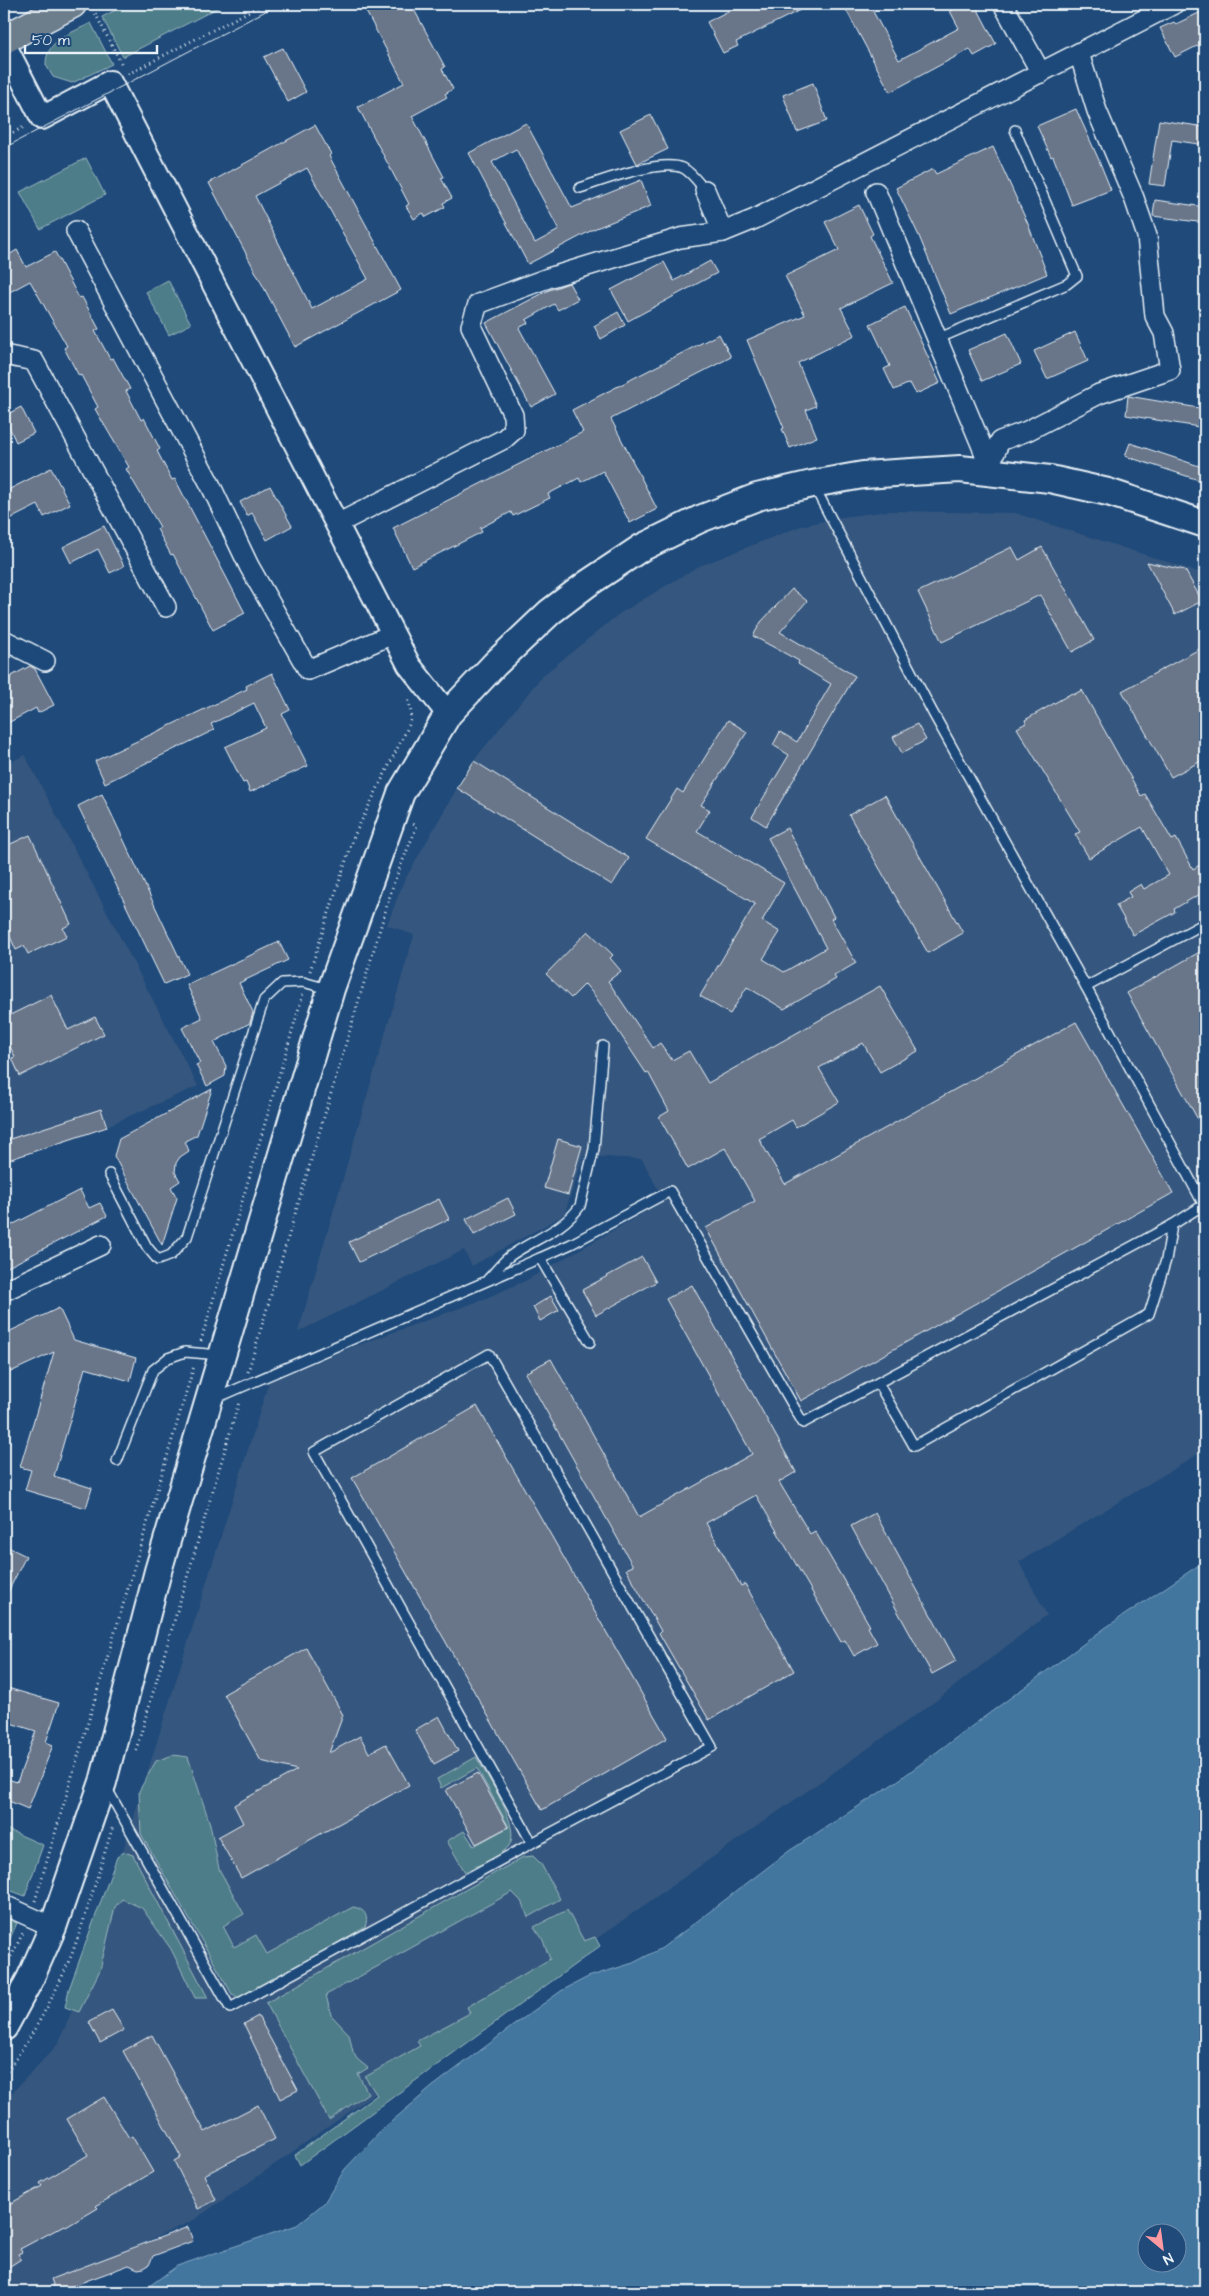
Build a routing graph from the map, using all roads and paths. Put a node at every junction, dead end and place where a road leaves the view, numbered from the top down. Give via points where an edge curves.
1 (72, 4) edge
2 (90, 4) edge
3 (263, 4) edge
4 (1003, 4) edge
5 (1174, 4) edge
6 (4, 39) edge
7 (4, 44) edge
8 (1080, 53) junction
9 (1041, 73) junction
10 (1015, 130) dead end
11 (580, 188) dead end
12 (705, 190) joint
13 (876, 192) dead end
14 (76, 231) dead end
15 (722, 232) junction
16 (938, 339) junction
17 (4, 354) edge
18 (989, 473) junction
19 (812, 484) junction
20 (337, 524) junction
21 (1205, 524) edge
22 (166, 607) dead end
23 (393, 634) junction
24 (4, 640) edge
25 (45, 661) dead end
26 (405, 692) dead end
27 (448, 714) junction
28 (369, 804) junction
29 (394, 814) junction
30 (1205, 923) edge
31 (319, 986) junction
32 (1086, 987) junction
33 (603, 1046) dead end
34 (109, 1174) dead end
35 (1205, 1205) edge
36 (1172, 1225) junction
37 (101, 1245) dead end
38 (540, 1258) junction
39 (486, 1281) junction
40 (4, 1291) edge
41 (590, 1342) dead end
42 (210, 1353) junction
43 (878, 1383) junction
44 (244, 1386) junction
45 (209, 1401) junction
46 (116, 1461) dead end
47 (135, 1752) dead end
48 (103, 1782) junction
49 (118, 1809) junction
50 (532, 1842) junction
51 (4, 1905) edge
52 (41, 1922) junction
53 (4, 1970) edge
54 (4, 2027) edge
55 (4, 2075) edge

1 - 6 main road
2 - 3 path via 127,75
4 - 9 street
5 - 8 street
7 - 20 street via 42,118 110,82
8 - 9 street
8 - 18 street via 1097,112 1147,236 1155,316 1164,333 1170,370 1100,394 1000,441
9 - 15 street via 755,219
10 - 16 lane via 1077,276 1067,284
11 - 12 lane via 668,164 685,169
12 - 15 street
13 - 16 street
14 - 23 street via 210,484 249,566 308,670
15 - 20 street via 680,238 548,278 478,304 470,326 514,415 514,430 504,439
16 - 18 street via 983,449
17 - 22 street via 34,361
18 - 19 main road via 921,471 863,475
18 - 21 main road via 1050,479 1108,492
19 - 27 main road via 757,497 700,519 641,548 550,612
19 - 32 lane via 933,713
20 - 23 street
23 - 27 street via 409,665
24 - 25 street
26 - 28 path via 409,700 410,723
27 - 29 main road via 401,793
28 - 29 path
28 - 31 path via 354,836
29 - 31 main road
29 - 44 path via 417,826 394,882
30 - 32 lane
31 - 34 lane via 282,983 264,1000 187,1237 171,1255 158,1260 147,1247
31 - 42 main road
31 - 42 path
32 - 35 lane
33 - 39 lane via 594,1149 580,1206 561,1224 508,1257
35 - 36 lane
36 - 43 lane
36 - 43 lane via 1166,1260 1149,1314 914,1446
37 - 40 street
38 - 39 lane
38 - 41 lane
38 - 43 lane via 670,1191 803,1423
39 - 44 lane
42 - 45 main road
42 - 46 lane via 185,1352 168,1358 153,1370
42 - 52 path
44 - 45 lane
44 - 47 path
45 - 48 main road via 158,1571
48 - 49 lane
48 - 52 main road
49 - 50 lane via 230,2008
49 - 55 path via 73,1950 55,1990
50 - 50 lane via 712,1747 489,1354 314,1452
51 - 52 street
52 - 53 path
52 - 54 main road via 30,1979

